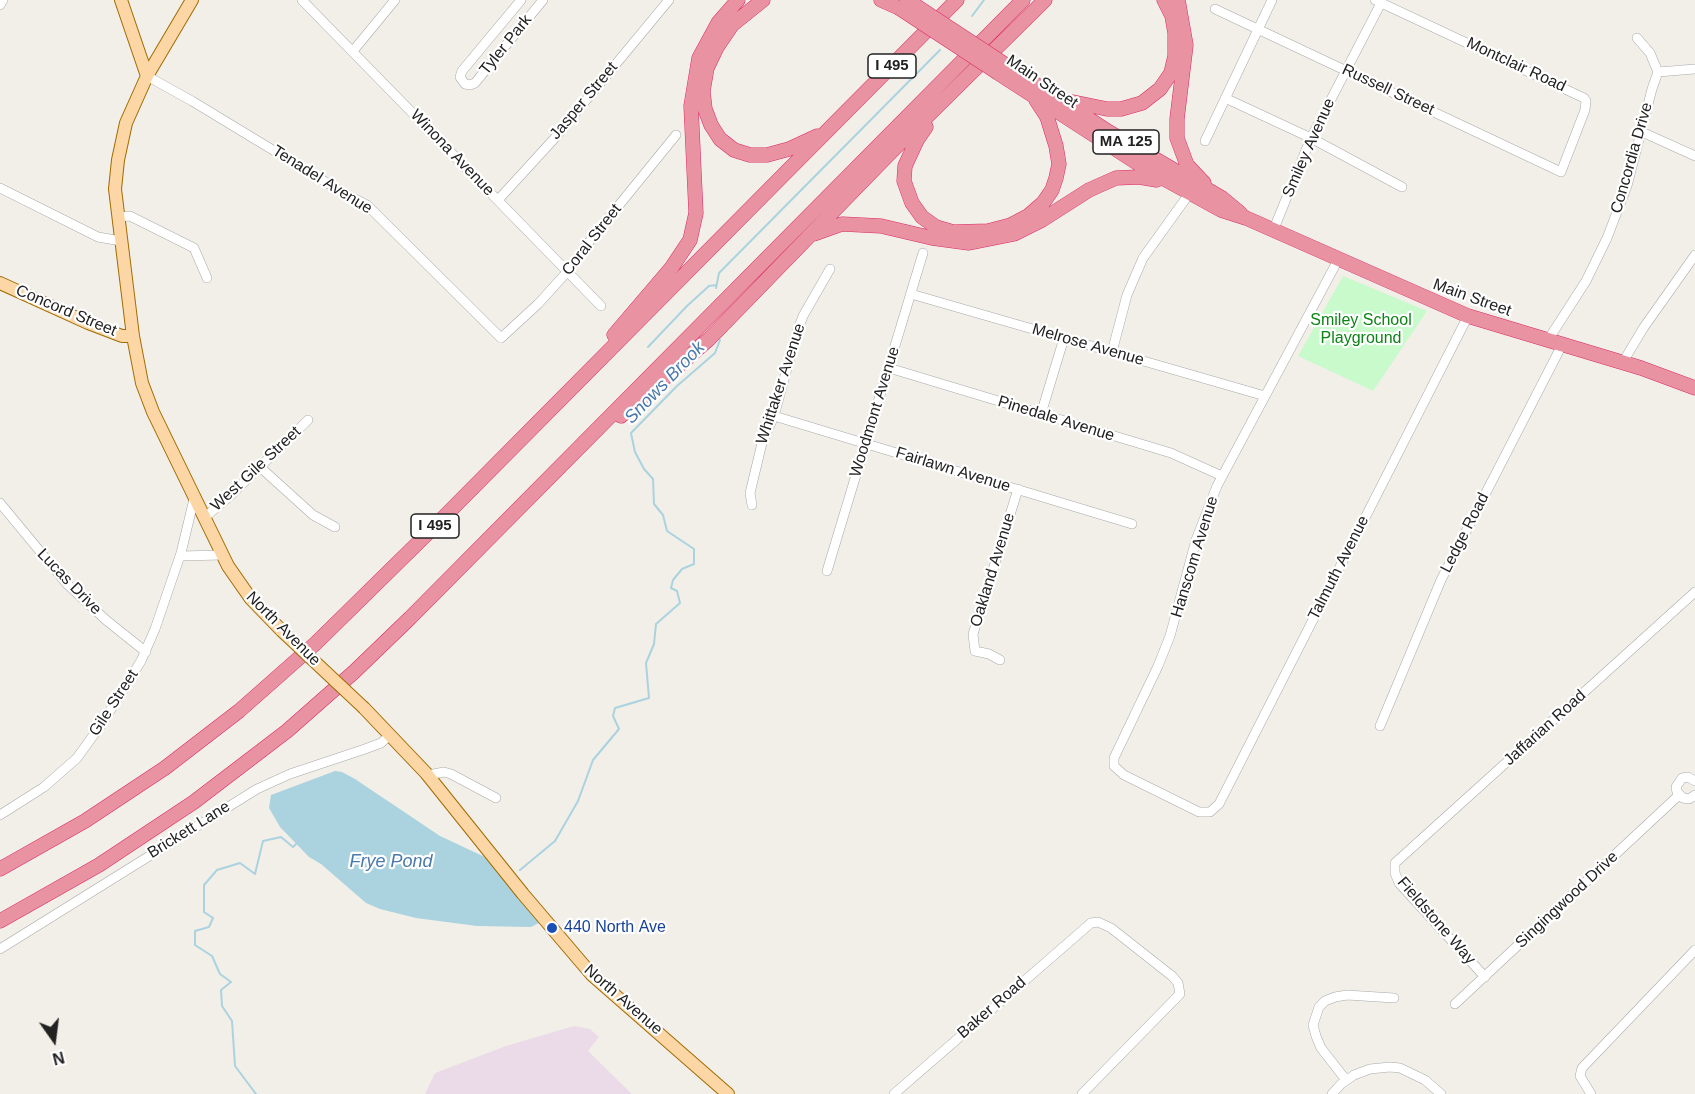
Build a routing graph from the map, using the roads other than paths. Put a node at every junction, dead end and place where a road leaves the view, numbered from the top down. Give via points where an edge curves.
1 (3, 0) edge
2 (121, 0) edge
3 (192, 0) edge
4 (302, 0) edge
5 (395, 0) edge
6 (521, 0) edge
7 (543, 0) edge
8 (669, 0) edge
9 (738, 0) edge
10 (763, 0) edge
11 (881, 0) edge
12 (957, 0) edge
13 (1023, 0) edge
14 (1045, 0) edge
15 (1050, 0) edge
16 (1164, 0) edge
17 (1178, 0) edge
18 (1272, 0) edge
19 (1378, 1) edge
20 (900, 2) edge
21 (0, 5) edge
22 (1215, 9) dead end
23 (1024, 21) junction
24 (1258, 29) junction
25 (1637, 38) dead end
26 (137, 43) junction
27 (162, 51) junction
28 (353, 51) junction
29 (1002, 69) junction
30 (1345, 69) junction
31 (1695, 69) edge
32 (1658, 72) junction
33 (147, 76) junction
34 (1035, 98) junction
35 (1225, 98) junction
36 (946, 99) junction
37 (1060, 99) junction
38 (827, 131) junction
39 (1642, 132) junction
40 (676, 135) dead end
41 (1311, 138) junction
42 (1205, 141) dead end
43 (1695, 156) edge
44 (1562, 172) joint
45 (1170, 183) junction
46 (1402, 186) dead end
47 (0, 188) edge
48 (1189, 194) junction
49 (1222, 198) junction
50 (498, 200) junction
51 (118, 217) junction
52 (1246, 218) junction
53 (1273, 231) junction
54 (807, 238) junction
55 (121, 241) junction
56 (923, 253) dead end
57 (1695, 255) edge
58 (1338, 260) junction
59 (830, 269) dead end
60 (568, 272) junction
61 (207, 278) dead end
62 (0, 283) edge
63 (911, 294) junction
64 (601, 306) dead end
65 (1468, 316) junction
66 (134, 336) junction
67 (501, 338) joint
68 (1064, 338) junction
69 (1548, 340) junction
70 (1562, 345) junction
71 (1112, 352) junction
72 (1623, 362) junction
73 (889, 368) junction
74 (1695, 388) edge
75 (1265, 396) junction
76 (548, 412) junction
77 (1041, 414) junction
78 (774, 416) junction
79 (308, 420) dead end
80 (866, 444) junction
81 (260, 467) junction
82 (551, 475) junction
83 (1222, 476) junction
84 (1017, 489) junction
85 (194, 499) junction
86 (0, 503) edge
87 (752, 505) dead end
88 (204, 518) junction
89 (1132, 524) dead end
90 (335, 527) dead end
91 (222, 555) junction
92 (180, 556) junction
93 (828, 571) dead end
94 (1695, 592) edge
95 (146, 652) junction
96 (1000, 660) dead end
97 (1380, 726) dead end
98 (390, 735) junction
99 (1113, 764) joint
100 (428, 775) junction
101 (1695, 781) edge
102 (1679, 795) junction
103 (1695, 795) edge
104 (496, 798) dead end
105 (0, 815) edge
106 (1395, 863) joint
107 (0, 869) edge
108 (0, 921) edge
109 (0, 949) edge
110 (1695, 950) edge
111 (1485, 977) junction
112 (1394, 998) dead end
113 (1455, 1004) dead end
114 (1346, 1080) junction
115 (728, 1094) edge
116 (894, 1094) edge
117 (1082, 1094) edge
118 (1332, 1094) edge
119 (1441, 1094) edge
120 (1591, 1094) edge

1 - 21 street
2 - 26 main road
3 - 27 main road, North Avenue
4 - 28 street, Winona Avenue
5 - 28 street
6 - 7 street, Tyler Park via 462,71 465,84 475,83
8 - 50 street, Jasper Street
9 - 76 highway via 718,23 699,58 691,106 696,213 690,240 672,267
10 - 38 highway via 732,25 707,68 703,91 711,125 734,150 750,155 789,149
11 - 20 highway, Main Street
12 - 38 highway, I 495
13 - 82 highway, I 495
14 - 23 highway
15 - 23 highway
16 - 37 highway via 1172,16 1175,56 1171,73 1160,89 1142,103 1121,109
17 - 49 highway via 1186,45 1177,119 1179,146 1192,172
18 - 24 street
19 - 30 street, Smiley Avenue
19 - 44 street, Montclair Road via 1584,98 1586,110
20 - 29 highway, Main Street / MA 125, bridge
22 - 24 street, Russell Street
23 - 36 highway
24 - 30 street, Russell Street
24 - 35 street
25 - 32 street via 1650,52
26 - 27 main road
26 - 33 main road
27 - 33 main road, North Avenue
28 - 50 street, Winona Avenue
29 - 34 highway, Main Street / MA 125
29 - 37 highway, Main Street / MA 125
30 - 41 street, Smiley Avenue
30 - 44 street, Russell Street
31 - 32 street
32 - 39 street, Concordia Drive
33 - 51 main road, North Avenue via 126,123 118,160
33 - 67 street, Tenadel Avenue via 367,205
34 - 36 highway via 1047,117 1056,146 1059,164 1052,190 1043,203 1019,220 988,231 971,232 936,227 922,217 904,181 905,166 917,140
34 - 45 highway, Main Street / MA 125
35 - 41 street
35 - 42 street
36 - 54 highway
37 - 49 highway, Main Street / MA 125
38 - 76 highway, I 495
39 - 43 street
39 - 69 street, Concordia Drive via 1628,186 1607,238 1586,281
40 - 60 street, Coral Street
41 - 46 street
41 - 53 street, Smiley Avenue
45 - 48 highway, Main Street / MA 125
45 - 54 highway via 1139,177 1116,178 1014,234 969,243 881,226 842,224
47 - 55 street via 98,237
48 - 52 highway, Main Street / MA 125
48 - 71 street via 1143,258 1127,295
49 - 52 highway, Main Street / MA 125
50 - 60 street, Winona Avenue
51 - 55 main road, North Avenue
51 - 61 street via 130,216 194,248
52 - 53 highway, Main Street / MA 125
53 - 58 highway, Main Street / MA 125
54 - 82 highway via 709,339
55 - 66 main road, North Avenue
56 - 63 street, Woodmont Avenue
57 - 72 street
58 - 65 highway, Main Street / MA 125
58 - 75 street, Hanscom Avenue
59 - 78 street, Whittaker Avenue via 803,316
60 - 64 street, Winona Avenue
60 - 67 street, Coral Street
62 - 66 main road, Concord Street via 88,323 122,336
63 - 68 street, Melrose Avenue
63 - 73 street, Woodmont Avenue
65 - 69 highway, Main Street / MA 125
65 - 99 street, Talmuth Avenue via 1219,804 1205,813 1128,778
66 - 85 main road, North Avenue via 142,383
68 - 71 street, Melrose Avenue
68 - 77 street
69 - 70 highway, Main Street / MA 125
70 - 72 highway, Main Street / MA 125
70 - 97 street, Ledge Road via 1441,580
71 - 75 street, Melrose Avenue
72 - 74 highway, Main Street / MA 125
73 - 77 street, Pinedale Avenue
73 - 80 street, Woodmont Avenue
75 - 83 street, Hanscom Avenue
76 - 107 highway, I 495 via 373,588 239,711 129,792
77 - 83 street, Pinedale Avenue via 1171,453
78 - 80 street, Fairlawn Avenue
78 - 87 street, Whittaker Avenue via 762,443 750,494
79 - 81 street, West Gile Street
80 - 84 street, Fairlawn Avenue
80 - 93 street, Woodmont Avenue
81 - 88 street, West Gile Street
81 - 90 street via 313,515
82 - 108 highway, I 495 via 410,618 287,731 145,836
83 - 99 street, Hanscom Avenue via 1196,540 1170,636
84 - 89 street, Fairlawn Avenue
84 - 96 street, Oakland Avenue via 974,628 975,651
85 - 88 main road, North Avenue
85 - 92 street, Gile Street
86 - 95 street, Lucas Drive via 67,584
88 - 91 main road, North Avenue
91 - 92 street
91 - 98 main road, North Avenue, bridge via 243,589 282,631
92 - 95 street, Gile Street
94 - 106 street, Jaffarian Road
95 - 105 street, Gile Street via 77,758 44,787
98 - 100 main road, North Avenue
98 - 109 street, Brickett Lane via 381,743 256,789
100 - 104 street via 451,774
100 - 115 main road, North Avenue via 586,969
101 - 102 street, Singingwood Drive via 1688,777 1680,780 1676,787
102 - 103 street via 1686,799
102 - 111 street, Singingwood Drive
106 - 111 street, Fieldstone Way via 1399,883
110 - 120 street via 1582,1068 1580,1076
111 - 113 street, Singingwood Drive
112 - 114 street via 1347,995 1325,1001 1319,1007 1313,1025 1316,1035 1321,1048
114 - 118 street
114 - 119 street via 1370,1069 1400,1068 1425,1080
116 - 117 street, Baker Road via 1091,923 1106,924 1172,976 1180,994

